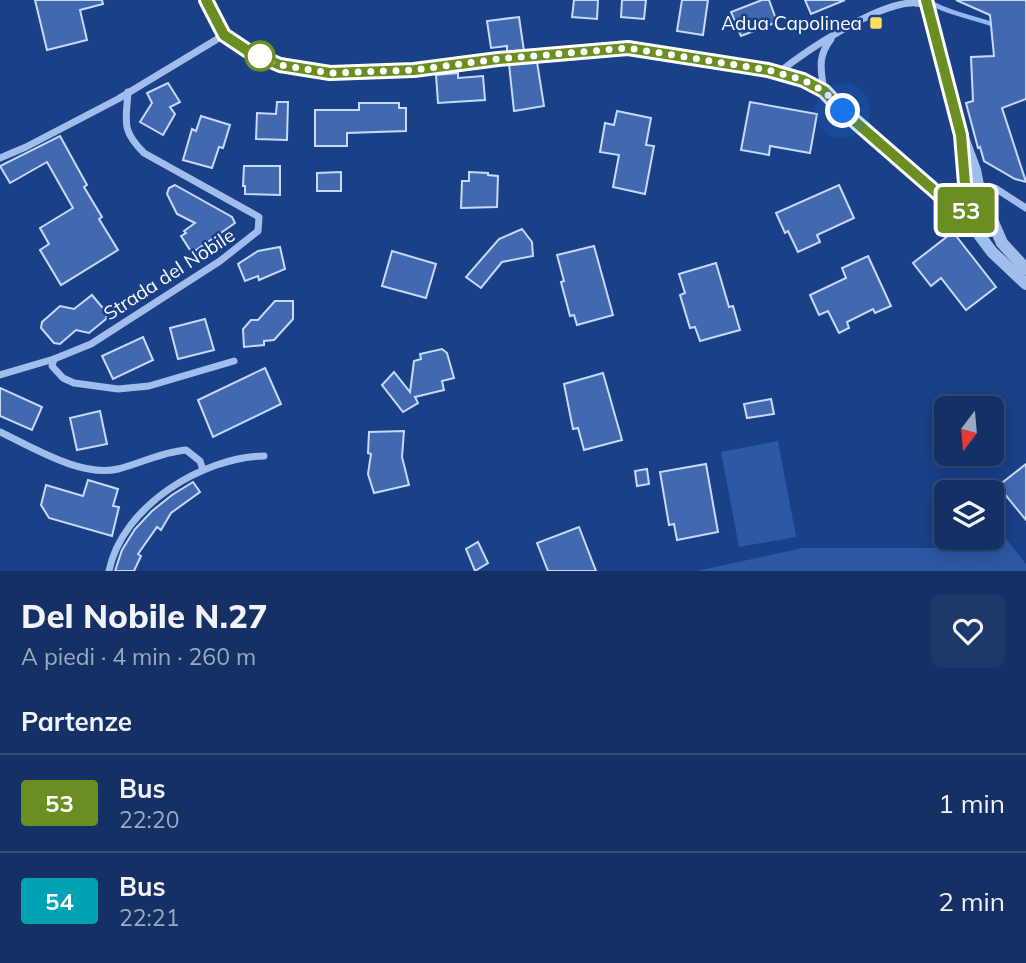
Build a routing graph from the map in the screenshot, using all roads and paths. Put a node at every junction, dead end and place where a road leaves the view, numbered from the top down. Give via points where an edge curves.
1 (206, 0) edge
2 (926, 3) edge
3 (835, 34) junction
4 (224, 35) junction
5 (778, 73) junction
6 (824, 91) junction
7 (128, 92) junction
8 (961, 135) junction
9 (0, 158) edge
10 (979, 190) junction
11 (1026, 208) edge
12 (968, 220) junction
13 (993, 225) junction
14 (1026, 269) edge
15 (1026, 284) edge
16 (54, 359) junction
17 (234, 361) dead end
18 (0, 375) edge
19 (0, 432) edge
20 (264, 456) dead end
21 (203, 470) junction
22 (109, 571) edge

1 - 4 street
2 - 3 street via 911,2 881,11
2 - 8 street
3 - 5 street
3 - 6 street via 819,63
4 - 5 street via 280,65 330,73 414,70 628,48
4 - 7 street
5 - 6 street
6 - 12 street
7 - 9 street
7 - 16 street, Strada del Nobile via 125,122 131,139 144,153 259,217 258,231 220,261 91,344
8 - 10 street
8 - 12 street
10 - 11 street via 995,188
10 - 13 street
12 - 13 street
12 - 15 street via 992,252
13 - 14 street via 1002,243
16 - 17 street via 52,366 63,378 118,390 149,386
16 - 18 street, Strada del Nobile
19 - 21 street via 90,470 116,470 186,450 200,461
20 - 21 street via 220,462
21 - 22 street via 148,506 124,536

